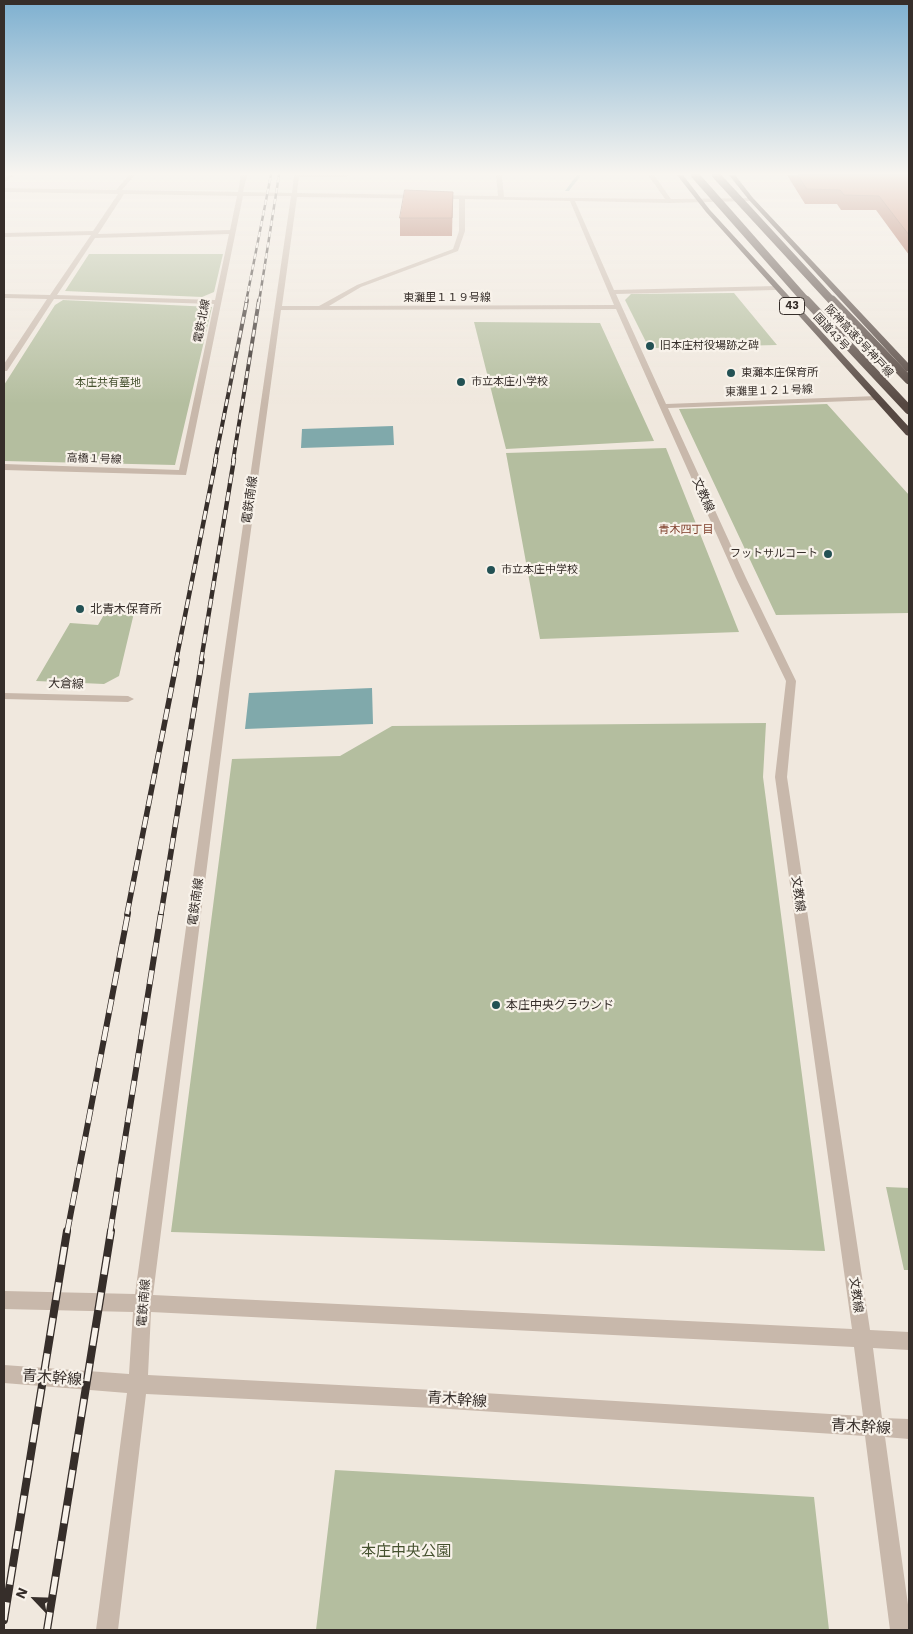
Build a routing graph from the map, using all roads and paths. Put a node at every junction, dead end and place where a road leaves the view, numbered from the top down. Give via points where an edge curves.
1 (83, 251) edge
2 (229, 251) edge
3 (286, 251) edge
4 (453, 251) edge
5 (594, 251) edge
6 (744, 251) edge
7 (761, 251) edge
8 (785, 251) edge
9 (800, 251) edge
10 (776, 288) junction
11 (611, 292) junction
12 (4, 296) edge
13 (53, 297) junction
14 (217, 302) junction
15 (277, 308) junction
16 (320, 308) junction
17 (618, 308) junction
18 (4, 369) edge
19 (909, 369) edge
20 (909, 380) edge
21 (877, 398) junction
22 (662, 406) junction
23 (909, 410) edge
24 (909, 433) edge
25 (4, 467) edge
26 (184, 472) joint
27 (4, 696) edge
28 (128, 699) dead end
29 (4, 1300) edge
30 (143, 1303) junction
31 (862, 1339) junction
32 (909, 1342) edge
33 (4, 1374) edge
34 (138, 1384) junction
35 (872, 1428) junction
36 (909, 1429) edge
37 (107, 1630) edge
38 (900, 1630) edge

1 - 13 street
2 - 14 street, 電鉄北線
3 - 15 street, 電鉄南線
4 - 16 street via 359,286
5 - 11 street, 文教線
6 - 10 highway, 国道43号 / 43
7 - 23 highway, 阪神高速3号神戸線, bridge
8 - 20 highway, 阪神高速3号神戸線, bridge
9 - 19 highway
10 - 11 street
10 - 21 highway, 国道43号 / 43
11 - 17 street, 文教線
12 - 13 street
13 - 14 street
13 - 18 street
14 - 26 street, 電鉄北線
15 - 16 street, 東灘里１１９号線
15 - 30 street, 電鉄南線
16 - 17 street, 東灘里１１９号線
17 - 22 street, 文教線
21 - 22 street, 東灘里１２１号線
21 - 24 highway, 国道43号 / 43
22 - 31 street, 文教線 via 791,682 781,777
25 - 26 street, 高橋１号線
27 - 28 street, 大倉線
29 - 30 street
30 - 31 street
30 - 34 street, 電鉄南線
31 - 32 street
31 - 35 street, 文教線
33 - 34 street, 青木幹線
34 - 35 street, 青木幹線 via 434,1399
34 - 37 street, 電鉄南線
35 - 36 street, 青木幹線
35 - 38 street, 文教線

